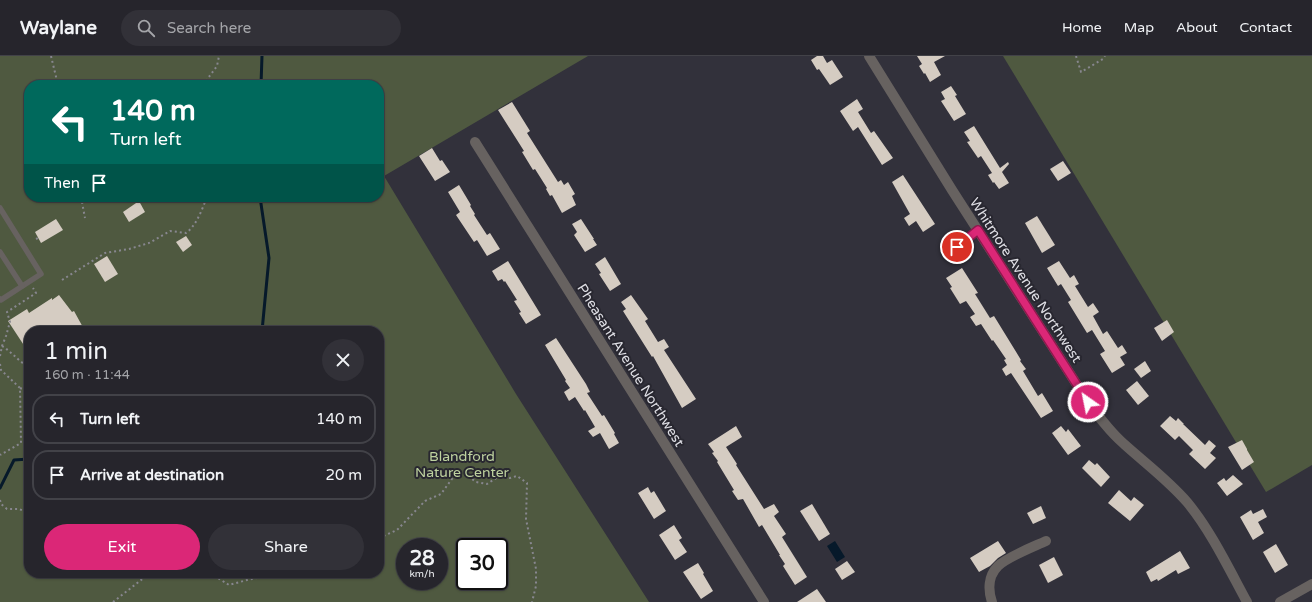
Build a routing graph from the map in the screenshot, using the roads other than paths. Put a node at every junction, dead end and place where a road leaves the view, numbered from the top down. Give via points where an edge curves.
1 (869, 56) edge
2 (475, 142) dead end
3 (0, 208) edge
4 (978, 230) junction
5 (0, 252) edge
6 (946, 255) dead end
7 (22, 286) junction
8 (0, 299) edge
9 (1046, 541) dead end
10 (1312, 584) edge
11 (764, 602) edge
12 (992, 602) edge
13 (1247, 602) edge
14 (1280, 602) edge

1 - 4 street, Whitmore Avenue Northwest
2 - 11 street, Pheasant Avenue Northwest
3 - 7 lane via 41,274
4 - 6 lane
4 - 13 street, Whitmore Avenue Northwest via 1098,417 1123,444 1164,479 1186,502 1218,550
5 - 7 lane
7 - 8 lane
9 - 12 street via 997,566 990,579 989,593
10 - 14 street

